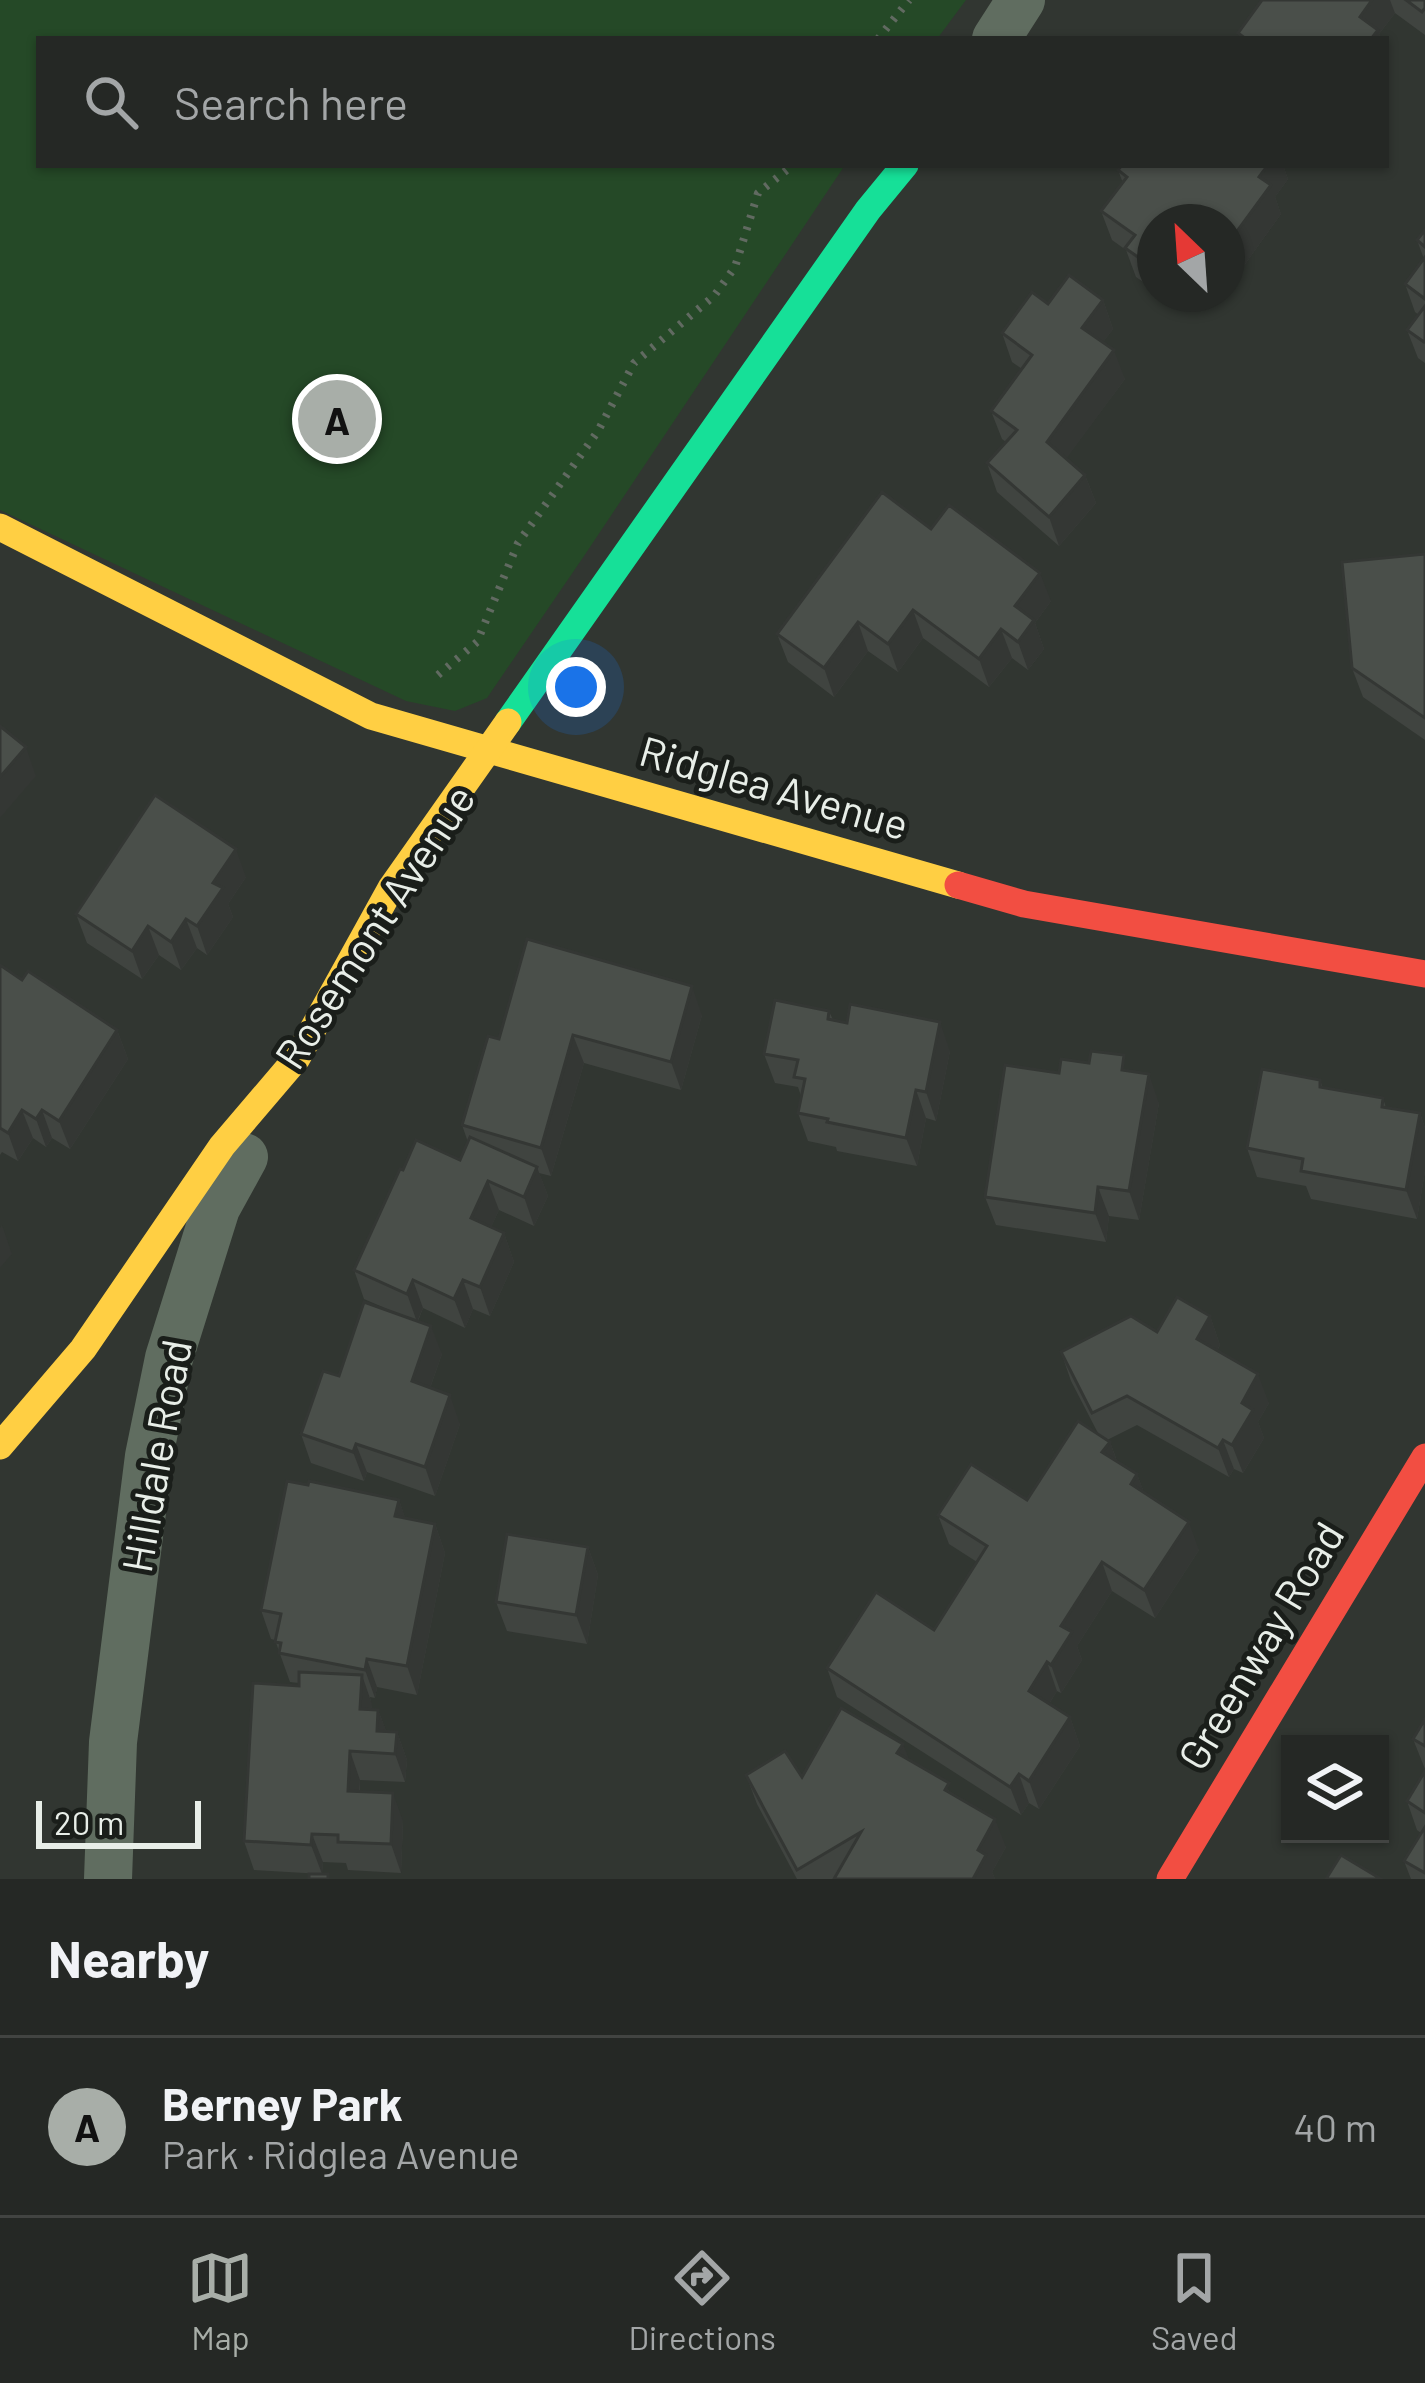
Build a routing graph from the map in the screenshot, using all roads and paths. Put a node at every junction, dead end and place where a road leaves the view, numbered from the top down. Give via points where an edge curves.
1 (910, 0) edge
2 (1021, 0) edge
3 (880, 36) edge
4 (998, 36) edge
5 (789, 168) edge
6 (902, 168) edge
7 (0, 527) edge
8 (426, 683) dead end
9 (488, 752) junction
10 (1425, 974) edge
11 (297, 1058) junction
12 (0, 1446) edge
13 (1425, 1457) edge
14 (108, 1879) edge
15 (1170, 1879) edge

1 - 3 path
2 - 4 street
5 - 8 path via 758,194 735,267 714,296 634,363 598,431 518,542 477,642
6 - 9 street, Rosemont Avenue
7 - 9 street, Ridglea Avenue via 371,716
9 - 10 street, Ridglea Avenue via 1024,904
9 - 11 street, Rosemont Avenue via 392,888
11 - 12 street, Rosemont Avenue via 222,1146 82,1349
11 - 14 street, Hilldale Road via 216,1208 170,1358 149,1456 113,1742
13 - 15 street, Greenway Road

